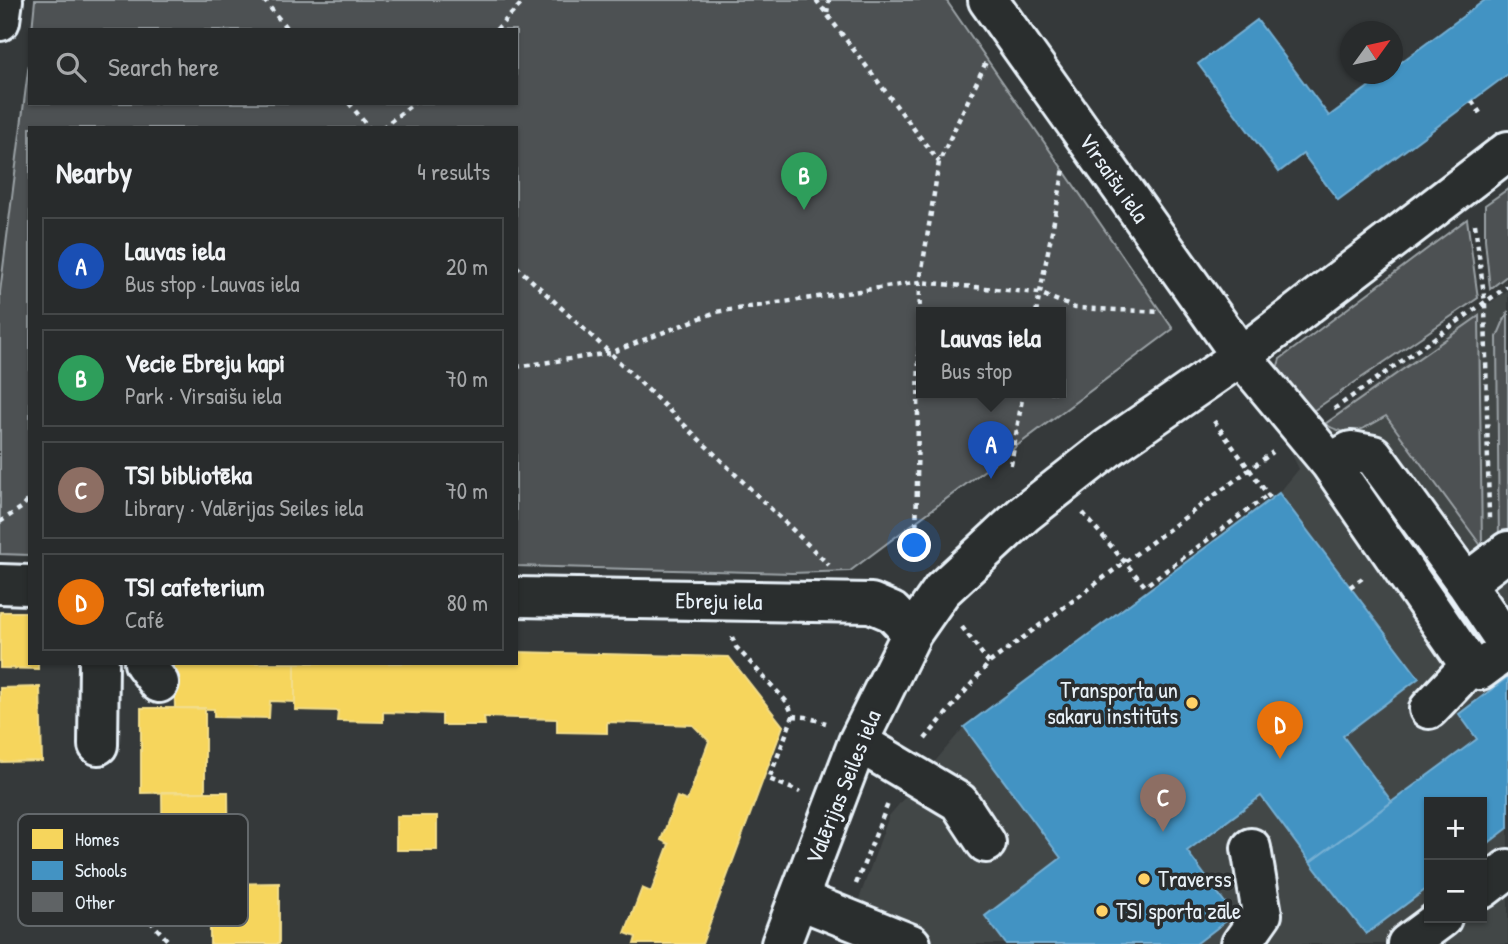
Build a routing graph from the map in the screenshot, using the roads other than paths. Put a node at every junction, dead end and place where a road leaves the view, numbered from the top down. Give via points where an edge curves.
1 (3, 0) edge
2 (988, 0) edge
3 (0, 21) edge
4 (1508, 151) edge
5 (1241, 356) junction
6 (1330, 463) junction
7 (1488, 566) edge
8 (0, 584) edge
9 (28, 585) edge
10 (518, 597) edge
11 (912, 633) junction
12 (99, 665) edge
13 (1470, 666) junction
14 (1429, 709) dead end
15 (842, 733) junction
16 (98, 745) dead end
17 (986, 843) dead end
18 (1251, 848) dead end
19 (1508, 869) edge
20 (1487, 885) edge
21 (798, 899) junction
22 (1435, 923) edge
23 (781, 944) edge
24 (911, 944) edge
25 (1241, 944) edge
26 (1407, 944) edge

1 - 3 street
2 - 5 street, Virsaišu iela
4 - 5 street, Valērijas Seiles iela
5 - 6 street, Virsaišu iela
5 - 11 street, Valērijas Seiles iela via 1108,448 1024,514 942,590
6 - 7 street via 1351,451 1373,455
6 - 13 street, Virsaišu iela
7 - 13 street via 1503,653 1480,670
8 - 9 street
10 - 11 street, Ebreju iela via 871,603 892,612
11 - 15 street, Valērijas Seiles iela
12 - 16 street
13 - 14 street
15 - 17 street via 959,802
15 - 21 street, Valērijas Seiles iela
18 - 25 street via 1262,914
19 - 20 street
21 - 23 street, Valērijas Seiles iela
21 - 24 street
22 - 26 street

